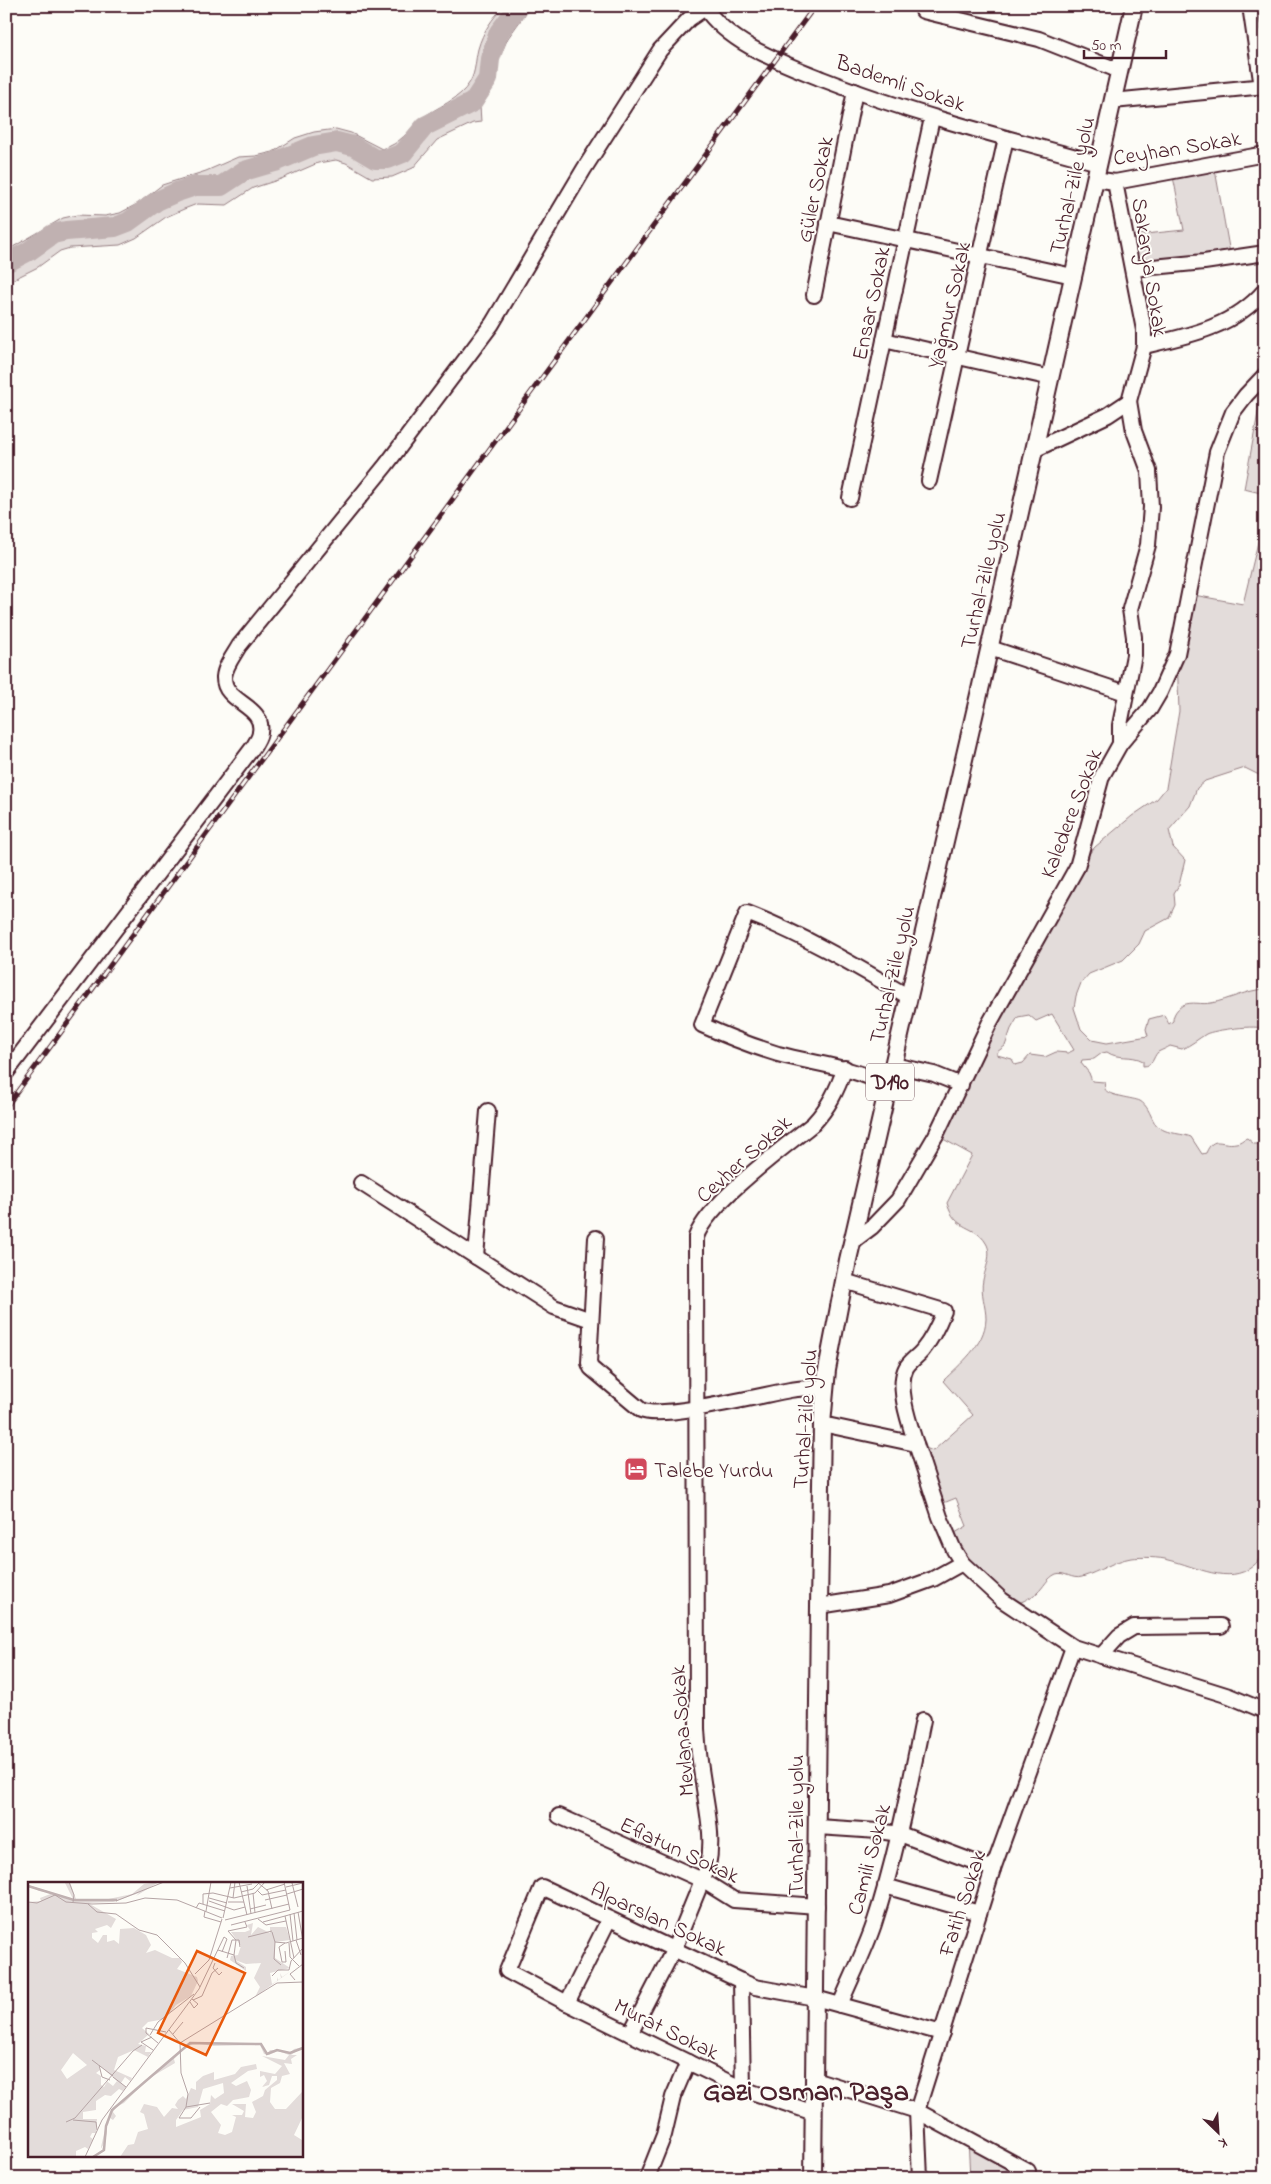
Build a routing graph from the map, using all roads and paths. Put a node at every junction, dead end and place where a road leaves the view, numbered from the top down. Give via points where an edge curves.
1 (1134, 6) edge
2 (1250, 6) edge
3 (704, 7) edge
4 (923, 11) dead end
5 (1120, 71) junction
6 (1263, 86) edge
7 (855, 91) junction
8 (1113, 101) junction
9 (932, 118) junction
10 (1006, 138) junction
11 (1265, 154) edge
12 (1097, 171) junction
13 (1115, 182) junction
14 (828, 223) junction
15 (906, 240) junction
16 (1265, 253) edge
17 (981, 256) junction
18 (1133, 269) junction
19 (1074, 276) junction
20 (1265, 290) edge
21 (814, 295) dead end
22 (884, 340) junction
23 (1144, 346) junction
24 (958, 356) junction
25 (1265, 375) edge
26 (1050, 378) junction
27 (1129, 401) junction
28 (1034, 450) junction
29 (929, 481) dead end
30 (850, 498) dead end
31 (990, 648) junction
32 (1126, 693) junction
33 (1120, 744) junction
34 (909, 998) junction
35 (894, 1065) junction
36 (845, 1068) junction
37 (6, 1073) edge
38 (961, 1085) junction
39 (889, 1086) junction
40 (488, 1111) dead end
41 (361, 1183) dead end
42 (596, 1238) dead end
43 (852, 1242) junction
44 (476, 1257) junction
45 (844, 1282) junction
46 (591, 1320) junction
47 (825, 1387) junction
48 (696, 1408) junction
49 (822, 1424) junction
50 (916, 1444) junction
51 (962, 1563) junction
52 (819, 1606) junction
53 (1221, 1626) dead end
54 (1073, 1647) junction
55 (1101, 1656) junction
56 (1265, 1711) edge
57 (922, 1720) dead end
58 (559, 1816) dead end
59 (818, 1827) junction
60 (900, 1834) junction
61 (993, 1869) junction
62 (702, 1880) junction
63 (885, 1886) junction
64 (817, 1906) junction
65 (979, 1913) junction
66 (609, 1919) junction
67 (674, 1949) junction
68 (507, 1971) joint
69 (741, 1981) junction
70 (815, 1998) junction
71 (567, 2003) junction
72 (840, 2005) junction
73 (942, 2033) junction
74 (630, 2034) junction
75 (688, 2062) junction
76 (814, 2079) junction
77 (743, 2089) junction
78 (917, 2111) junction
79 (814, 2113) junction
80 (1028, 2171) dead end
81 (647, 2178) edge
82 (813, 2178) edge
83 (920, 2178) edge

1 - 5 main road, Turhal-Zile yolu / D190
2 - 6 street
3 - 7 street, Bademli Sokak via 729,32 769,57
3 - 37 street via 660,50 584,169 492,324 386,465 239,646 224,677 229,693 254,712 260,722 254,746
4 - 5 street via 1038,39
5 - 8 main road, Turhal-Zile yolu / D190
6 - 8 street
7 - 9 street, Bademli Sokak
7 - 14 street, Güler Sokak
8 - 12 main road, Turhal-Zile yolu / D190
9 - 10 street, Bademli Sokak
9 - 15 street, Ensar Sokak
10 - 12 street, Bademli Sokak
10 - 17 street, Yağmur Sokak
11 - 13 street, Ceyhan Sokak
12 - 13 street, Ceyhan Sokak
12 - 19 main road, Turhal-Zile yolu / D190
13 - 18 street, Sakarya Sokak
14 - 15 street
14 - 21 street, Güler Sokak
15 - 17 street
15 - 22 street, Ensar Sokak
16 - 18 street
17 - 19 street
17 - 24 street, Yağmur Sokak
18 - 23 street, Sakarya Sokak
19 - 26 main road, Turhal-Zile yolu / D190
20 - 23 street via 1241,312 1221,324
22 - 24 street
22 - 30 street, Ensar Sokak
23 - 27 street, Sakarya Sokak
24 - 26 street
24 - 29 street, Yağmur Sokak
25 - 33 street, Kaledere Sokak via 1233,412 1217,452 1177,654 1169,676 1150,709
26 - 28 main road, Turhal-Zile yolu / D190
27 - 28 street via 1108,415
27 - 32 street via 1134,431 1148,472 1151,507 1148,545 1130,609 1134,644
28 - 31 main road, Turhal-Zile yolu / D190
31 - 32 street
31 - 34 main road, Turhal-Zile yolu / D190
32 - 33 street
33 - 38 street, Kaledere Sokak via 1099,785 1077,867 989,1024
34 - 35 main road, Turhal-Zile yolu / D190
34 - 36 street via 807,939 747,913 702,1025 778,1054
35 - 38 street via 934,1074
35 - 39 main road, Turhal-Zile yolu / D190
36 - 39 street
36 - 48 street, Cevher Sokak via 836,1092 818,1119 744,1181 698,1230 694,1247
38 - 43 street, Kaledere Sokak via 898,1200
39 - 43 main road, Turhal-Zile yolu / D190
40 - 44 street
41 - 44 street
42 - 46 street
43 - 45 main road, Turhal-Zile yolu / D190
44 - 46 street via 554,1307
45 - 47 main road, Turhal-Zile yolu / D190
45 - 50 street via 944,1311 930,1340 910,1362 903,1376 907,1412
46 - 48 street via 591,1368 637,1408 651,1413
47 - 48 street
47 - 49 main road, Turhal-Zile yolu / D190
48 - 62 street, Mevlana Sokak via 697,1729 711,1842 708,1866
49 - 50 street
49 - 52 main road, Turhal-Zile yolu / D190
50 - 51 street via 940,1517
51 - 52 street via 933,1579 890,1595
51 - 54 street via 1002,1600
52 - 59 main road, Turhal-Zile yolu / D190
53 - 55 street via 1134,1627 1119,1636
54 - 55 street
54 - 61 street, Fatih Sokak
55 - 56 street via 1229,1696
57 - 60 street, Camili Sokak
58 - 62 street, Eflatun Sokak
59 - 60 street
59 - 64 main road, Turhal-Zile yolu / D190
60 - 61 street
60 - 63 street, Camili Sokak
61 - 65 street, Fatih Sokak
62 - 64 street, Eflatun Sokak via 734,1900
62 - 67 street, Mevlana Sokak
63 - 65 street
63 - 72 street, Camili Sokak via 873,1926
64 - 70 main road, Turhal-Zile yolu / D190
65 - 73 street, Fatih Sokak
66 - 67 street, Alparslan Sokak
66 - 68 street, Alparslan Sokak via 542,1887
66 - 71 street
67 - 69 street, Alparslan Sokak
67 - 74 street, Mevlana Sokak
68 - 71 street, Murat Sokak
69 - 70 street via 771,1991
69 - 77 street, Alparslan Sokak
70 - 72 street
70 - 76 main road, Turhal-Zile yolu / D190
71 - 74 street, Murat Sokak
72 - 73 street
73 - 78 street, Fatih Sokak
74 - 75 street, Murat Sokak
75 - 77 street, Murat Sokak
75 - 81 street
76 - 78 street
76 - 79 main road, Turhal-Zile yolu / D190
77 - 79 street, Murat Sokak
78 - 80 street
78 - 83 street, Fatih Sokak
79 - 82 main road, Turhal-Zile yolu / D190

